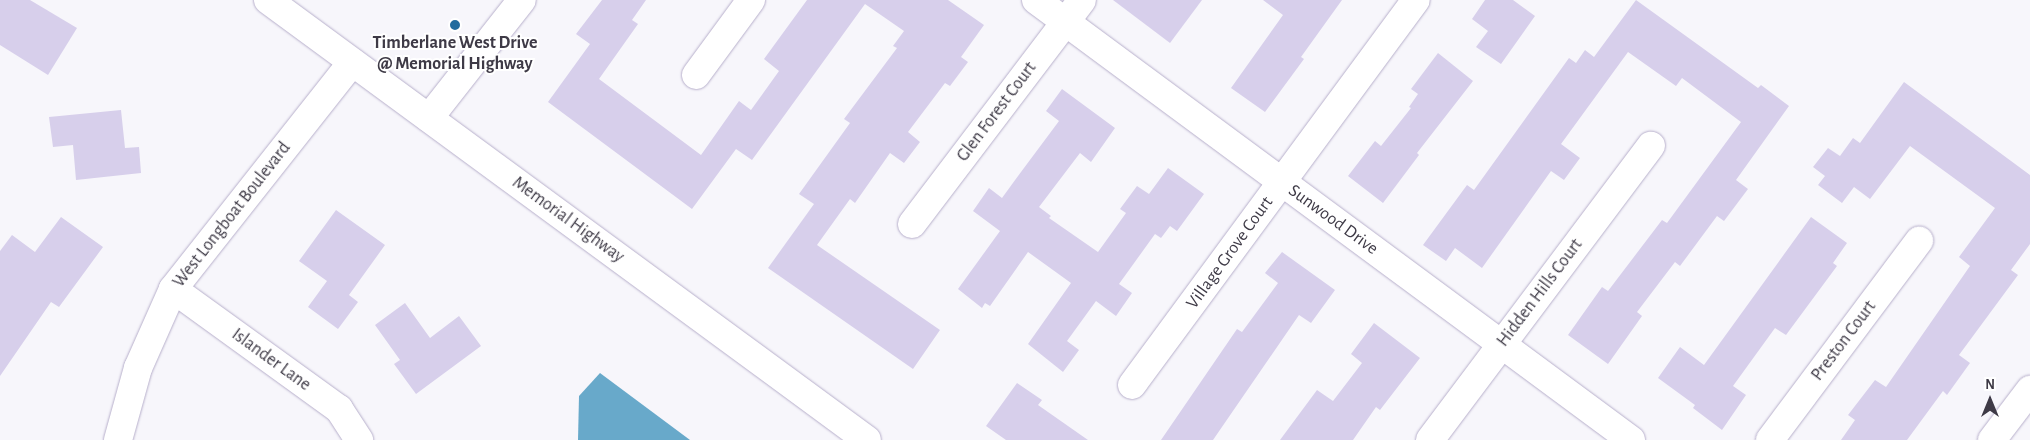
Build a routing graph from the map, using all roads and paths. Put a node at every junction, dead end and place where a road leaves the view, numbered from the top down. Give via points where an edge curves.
1 (268, 0) edge
2 (522, 0) edge
3 (751, 0) edge
4 (1036, 0) edge
5 (1082, 0) edge
6 (1416, 0) edge
7 (1066, 22) junction
8 (352, 62) junction
9 (696, 75) dead end
10 (429, 118) junction
11 (1652, 146) dead end
12 (1282, 182) junction
13 (912, 224) dead end
14 (1919, 241) dead end
15 (173, 288) junction
16 (1502, 344) junction
17 (1132, 386) dead end
18 (2030, 390) edge
19 (118, 440) edge
20 (359, 440) edge
21 (868, 440) edge
22 (1430, 440) edge
23 (1631, 440) edge
24 (1770, 440) edge
25 (1992, 440) edge

1 - 8 street, Memorial Highway
2 - 10 street
3 - 9 street
4 - 7 street, Sunwood Drive
5 - 7 street, Glen Forest Court
6 - 12 street, Village Grove Court
7 - 12 street, Sunwood Drive
7 - 13 street, Glen Forest Court
8 - 10 street, Memorial Highway
8 - 15 street, West Longboat Boulevard
10 - 21 street, Memorial Highway
11 - 16 street, Hidden Hills Court
12 - 16 street, Sunwood Drive
12 - 17 street, Village Grove Court
14 - 24 street, Preston Court
15 - 19 street, West Longboat Boulevard via 138,368
15 - 20 street, Islander Lane via 338,409
16 - 22 street, Hidden Hills Court
16 - 23 street, Sunwood Drive
18 - 25 street

